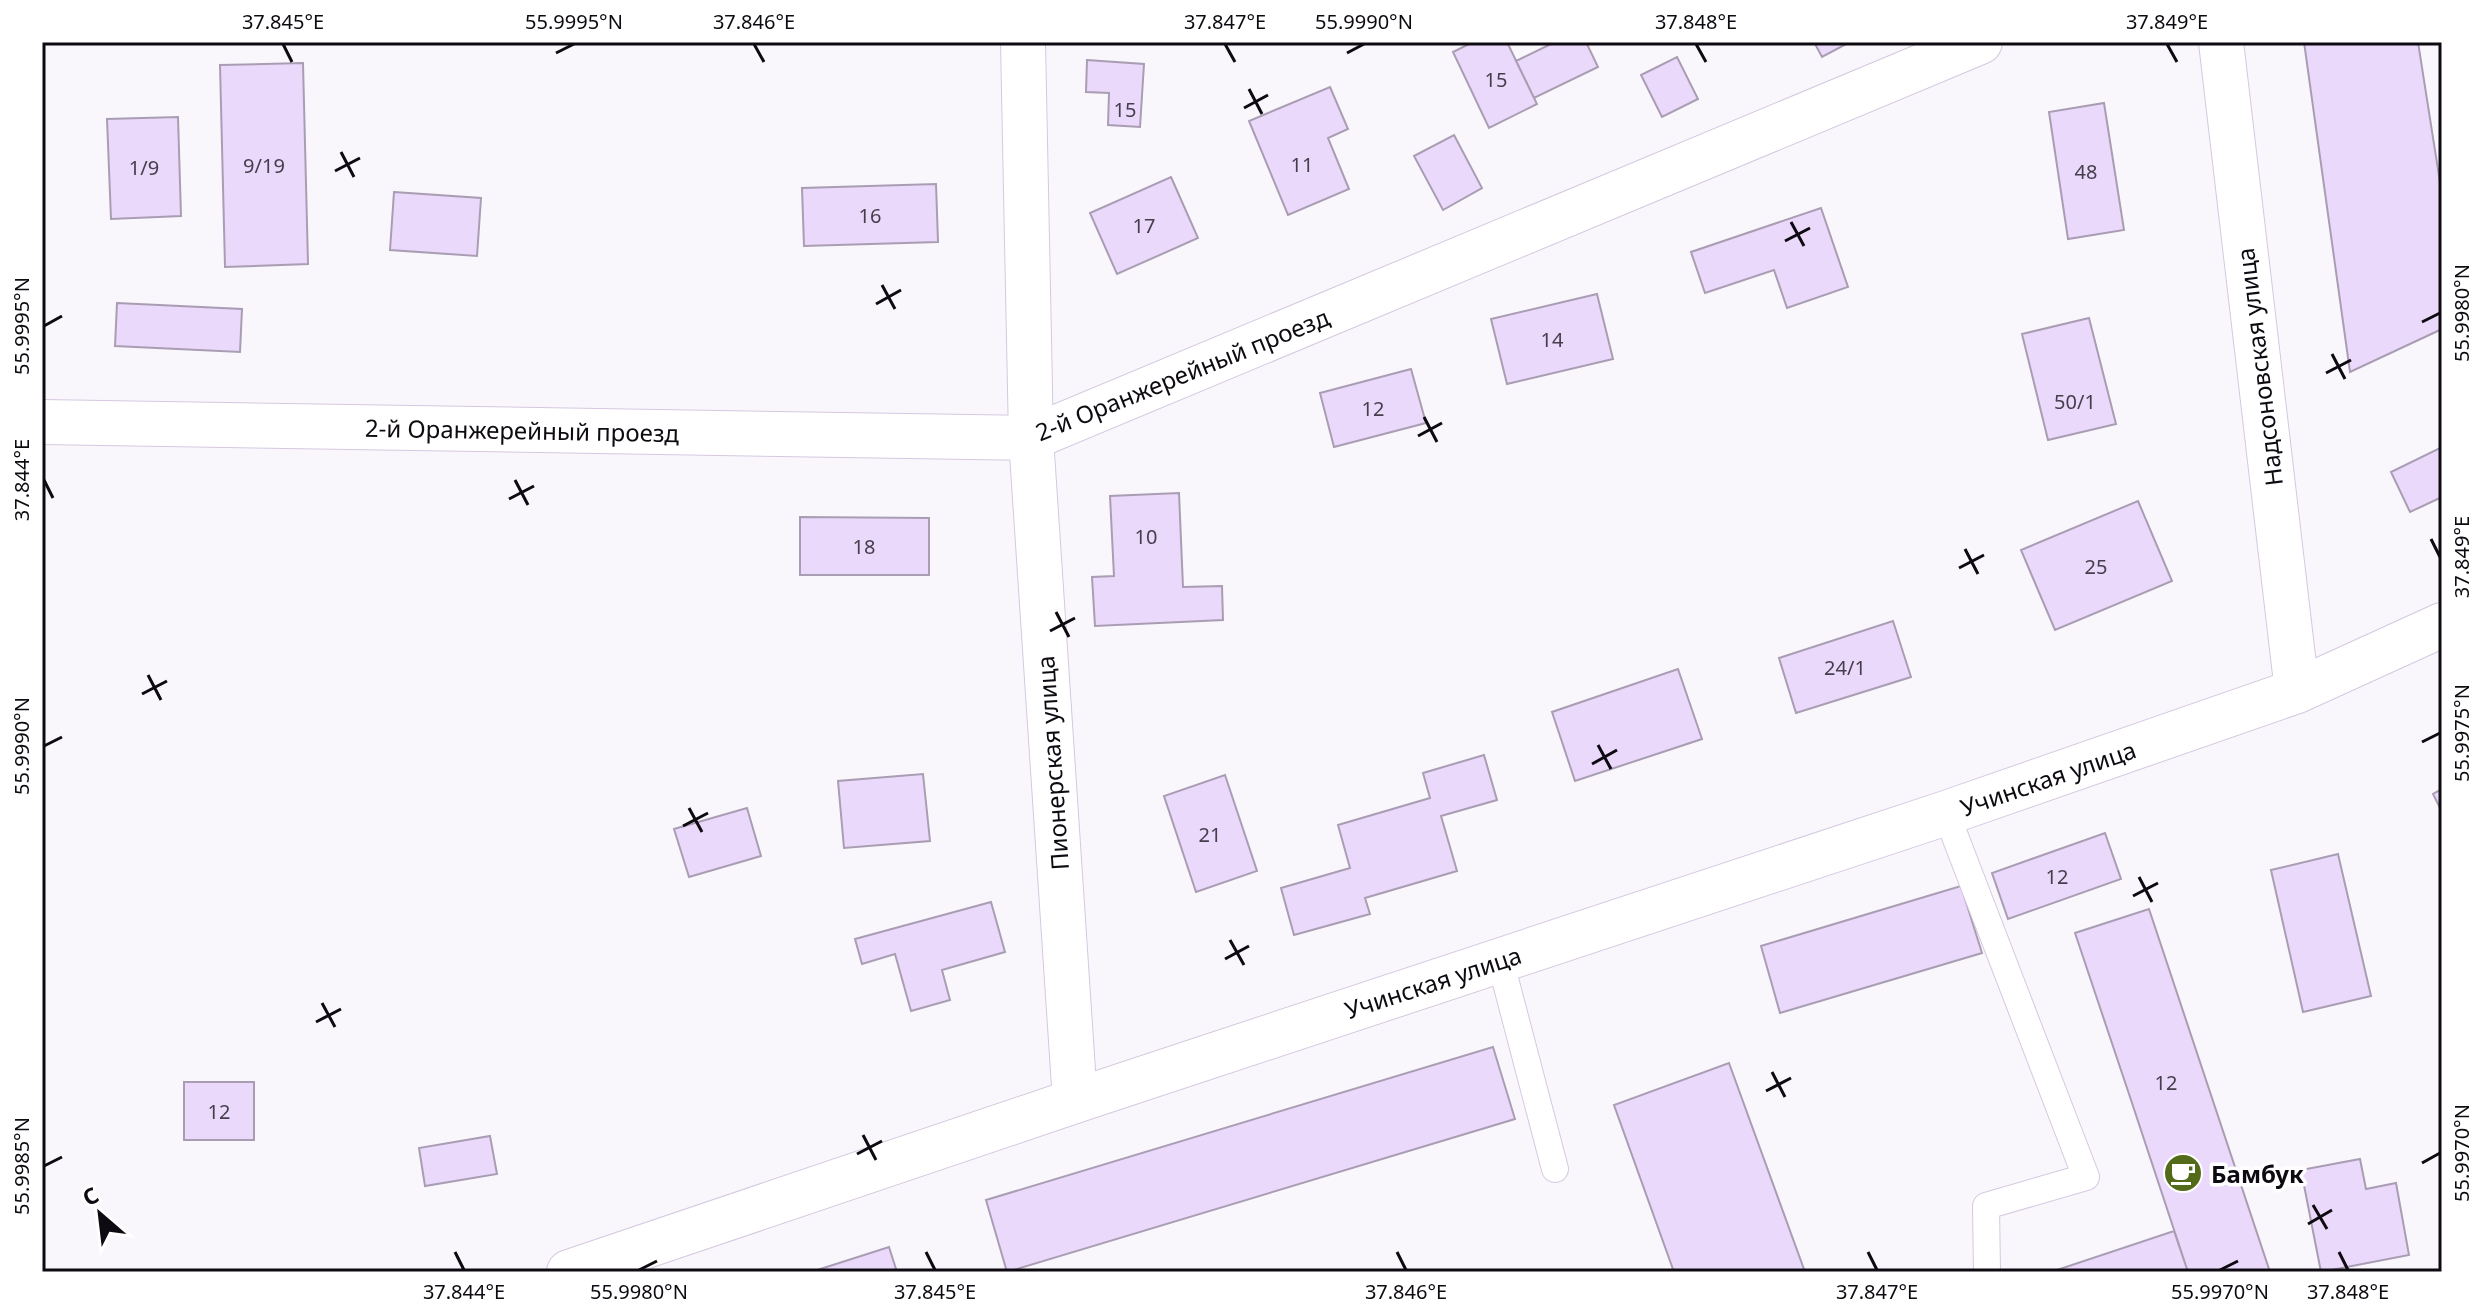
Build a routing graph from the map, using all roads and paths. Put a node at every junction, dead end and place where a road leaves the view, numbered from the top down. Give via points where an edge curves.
1 (1023, 42) edge
2 (1980, 42) edge
3 (2221, 42) edge
4 (42, 422) edge
5 (1031, 438) junction
6 (2442, 625) edge
7 (2297, 691) junction
8 (1946, 813) junction
9 (1500, 960) junction
10 (1075, 1101) junction
11 (1555, 1169) dead end
12 (569, 1272) edge
13 (1987, 1272) edge

1 - 5 street, Пионерская улица
2 - 5 street, 2-й Оранжерейный проезд
3 - 7 street, Надсоновская улица
4 - 5 street, 2-й Оранжерейный проезд
5 - 10 street, Пионерская улица
6 - 7 street, Учинская улица
7 - 8 street, Учинская улица
8 - 9 street, Учинская улица
8 - 13 lane via 2086,1177 1986,1206
9 - 10 street, Учинская улица
9 - 11 lane
10 - 12 street, Учинская улица

